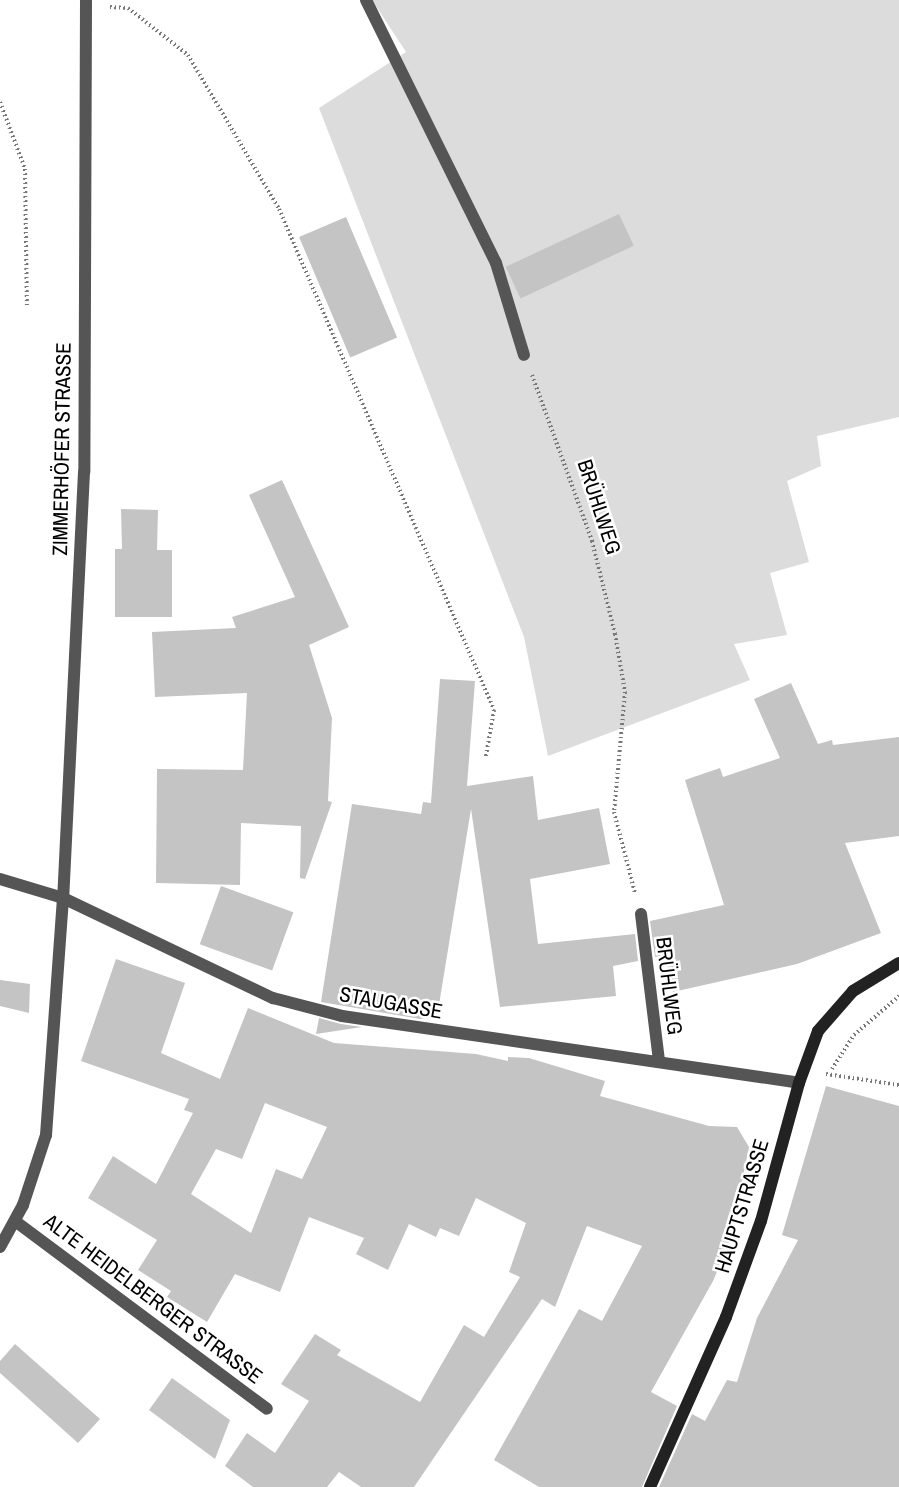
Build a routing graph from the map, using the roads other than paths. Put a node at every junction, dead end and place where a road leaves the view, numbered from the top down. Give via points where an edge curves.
1 (366, 0) edge
2 (86, 3) edge
3 (524, 355) road end
4 (0, 879) edge
5 (63, 898) junction
6 (641, 914) road end
7 (899, 963) edge
8 (659, 1060) junction
9 (799, 1083) junction
10 (15, 1221) junction
11 (0, 1247) edge
12 (267, 1409) dead end
13 (650, 1487) edge

1 - 3 street via 496,263
2 - 5 street, ZIMMERHÖFER STRASSE via 84,472
4 - 5 street, STAUGASSE
5 - 8 street, STAUGASSE via 273,998 342,1016
5 - 10 street, ALTE HEIDELBERGER STRASSE via 46,1135
6 - 8 street, BRÜHLWEG
7 - 9 main road, HAUPTSTRASSE via 853,991 818,1031
8 - 9 street, STAUGASSE
9 - 13 main road, HAUPTSTRASSE via 762,1221 726,1317
10 - 11 street, ALTE HEIDELBERGER STRASSE
10 - 12 street, ALTE HEIDELBERGER STRASSE

